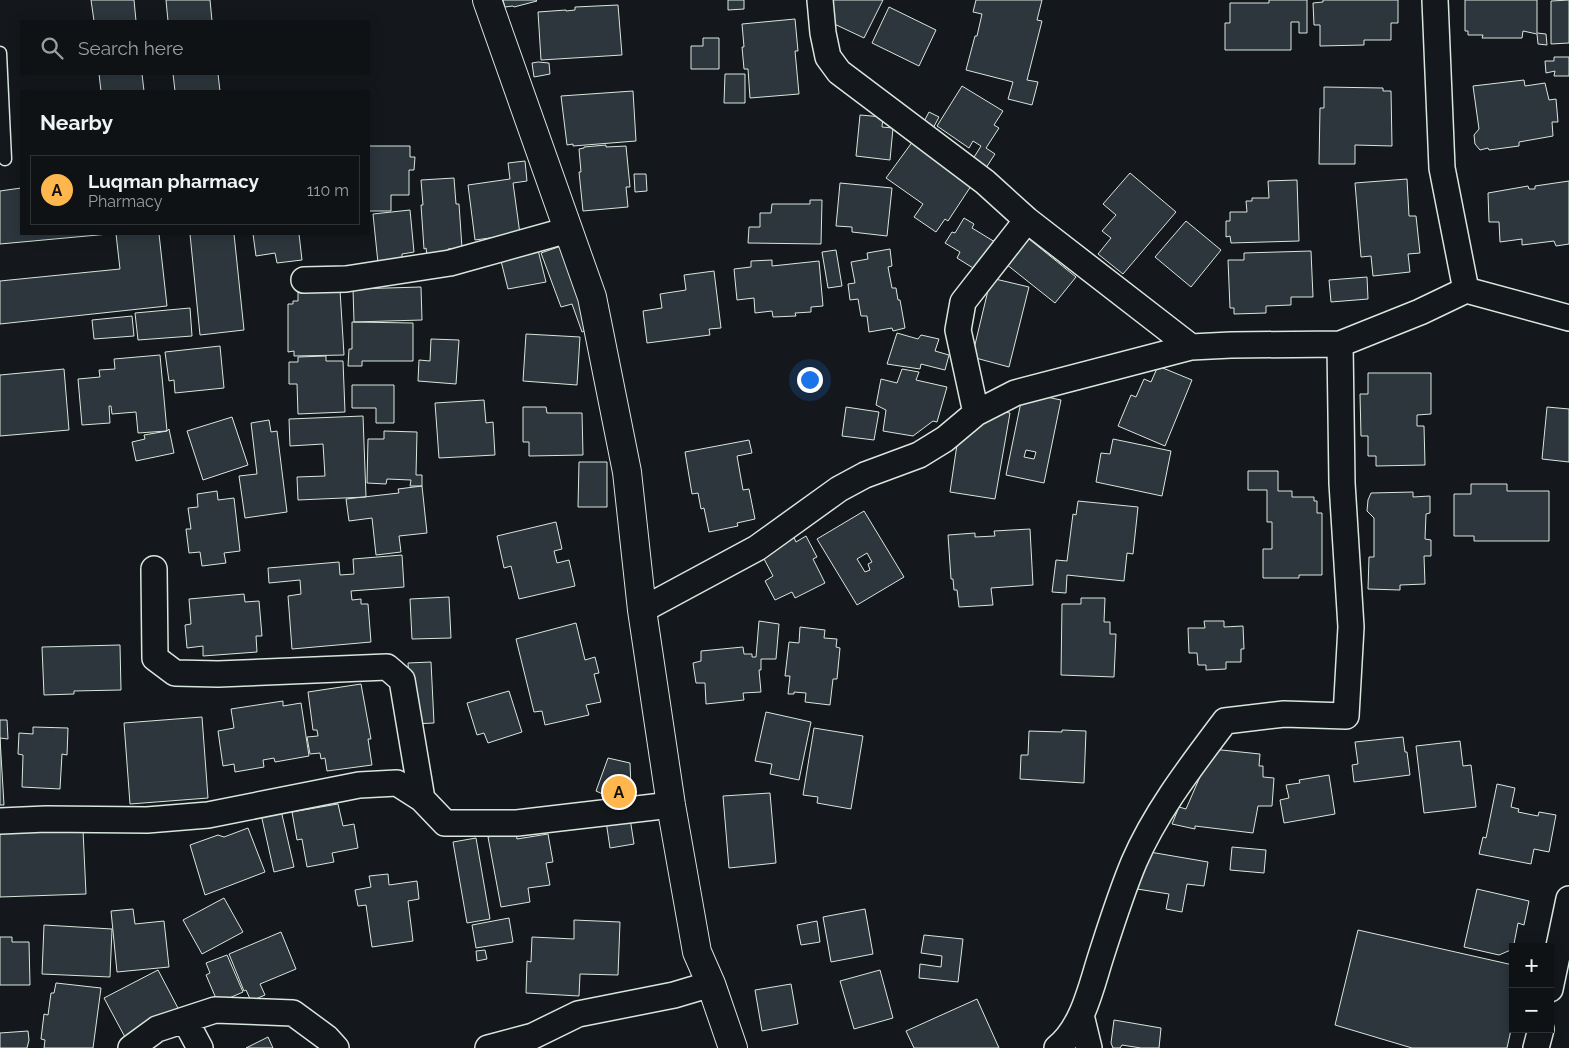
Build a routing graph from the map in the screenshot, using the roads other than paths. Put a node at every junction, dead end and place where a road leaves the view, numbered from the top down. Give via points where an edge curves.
1 (487, 0) edge
2 (820, 0) edge
3 (1435, 0) edge
4 (0, 53) edge
5 (5, 158) dead end
6 (1027, 220) junction
7 (568, 230) junction
8 (304, 280) dead end
9 (1466, 290) junction
10 (1569, 318) edge
11 (1340, 344) junction
12 (1191, 347) junction
13 (976, 413) junction
14 (154, 569) dead end
15 (642, 610) junction
16 (422, 799) junction
17 (671, 805) junction
18 (0, 821) edge
19 (1569, 899) edge
20 (711, 984) junction
21 (1550, 988) edge
22 (1081, 1015) junction
23 (185, 1020) junction
24 (1540, 1033) edge
25 (131, 1048) edge
26 (200, 1048) edge
27 (336, 1048) edge
28 (488, 1048) edge
29 (733, 1048) edge
30 (1057, 1048) edge
31 (1089, 1048) edge
32 (1536, 1048) edge

1 - 7 street
2 - 6 street via 828,57 839,72 985,182
3 - 9 street via 1442,168
4 - 5 lane
6 - 12 street
6 - 13 street via 963,302 958,330
7 - 8 street via 450,263 346,279
7 - 15 street via 592,297 625,462
9 - 10 street
9 - 11 street
11 - 12 street
11 - 22 street via 1342,483 1351,627 1346,716 1284,714 1225,721 1155,821 1135,862
12 - 13 street via 1015,393
13 - 15 street via 920,455 865,475 839,489 757,548
14 - 16 street via 155,658 176,673 387,667 402,680
15 - 17 street
16 - 17 street via 445,823 517,823
16 - 18 street via 397,783 359,785 208,815 146,820
17 - 20 street via 697,952
19 - 21 street
20 - 28 street via 674,995 578,1014 532,1036
20 - 29 street
22 - 30 street
22 - 31 street
23 - 25 street via 157,1029
23 - 26 street
23 - 27 street via 216,1010 293,1013
24 - 32 street

